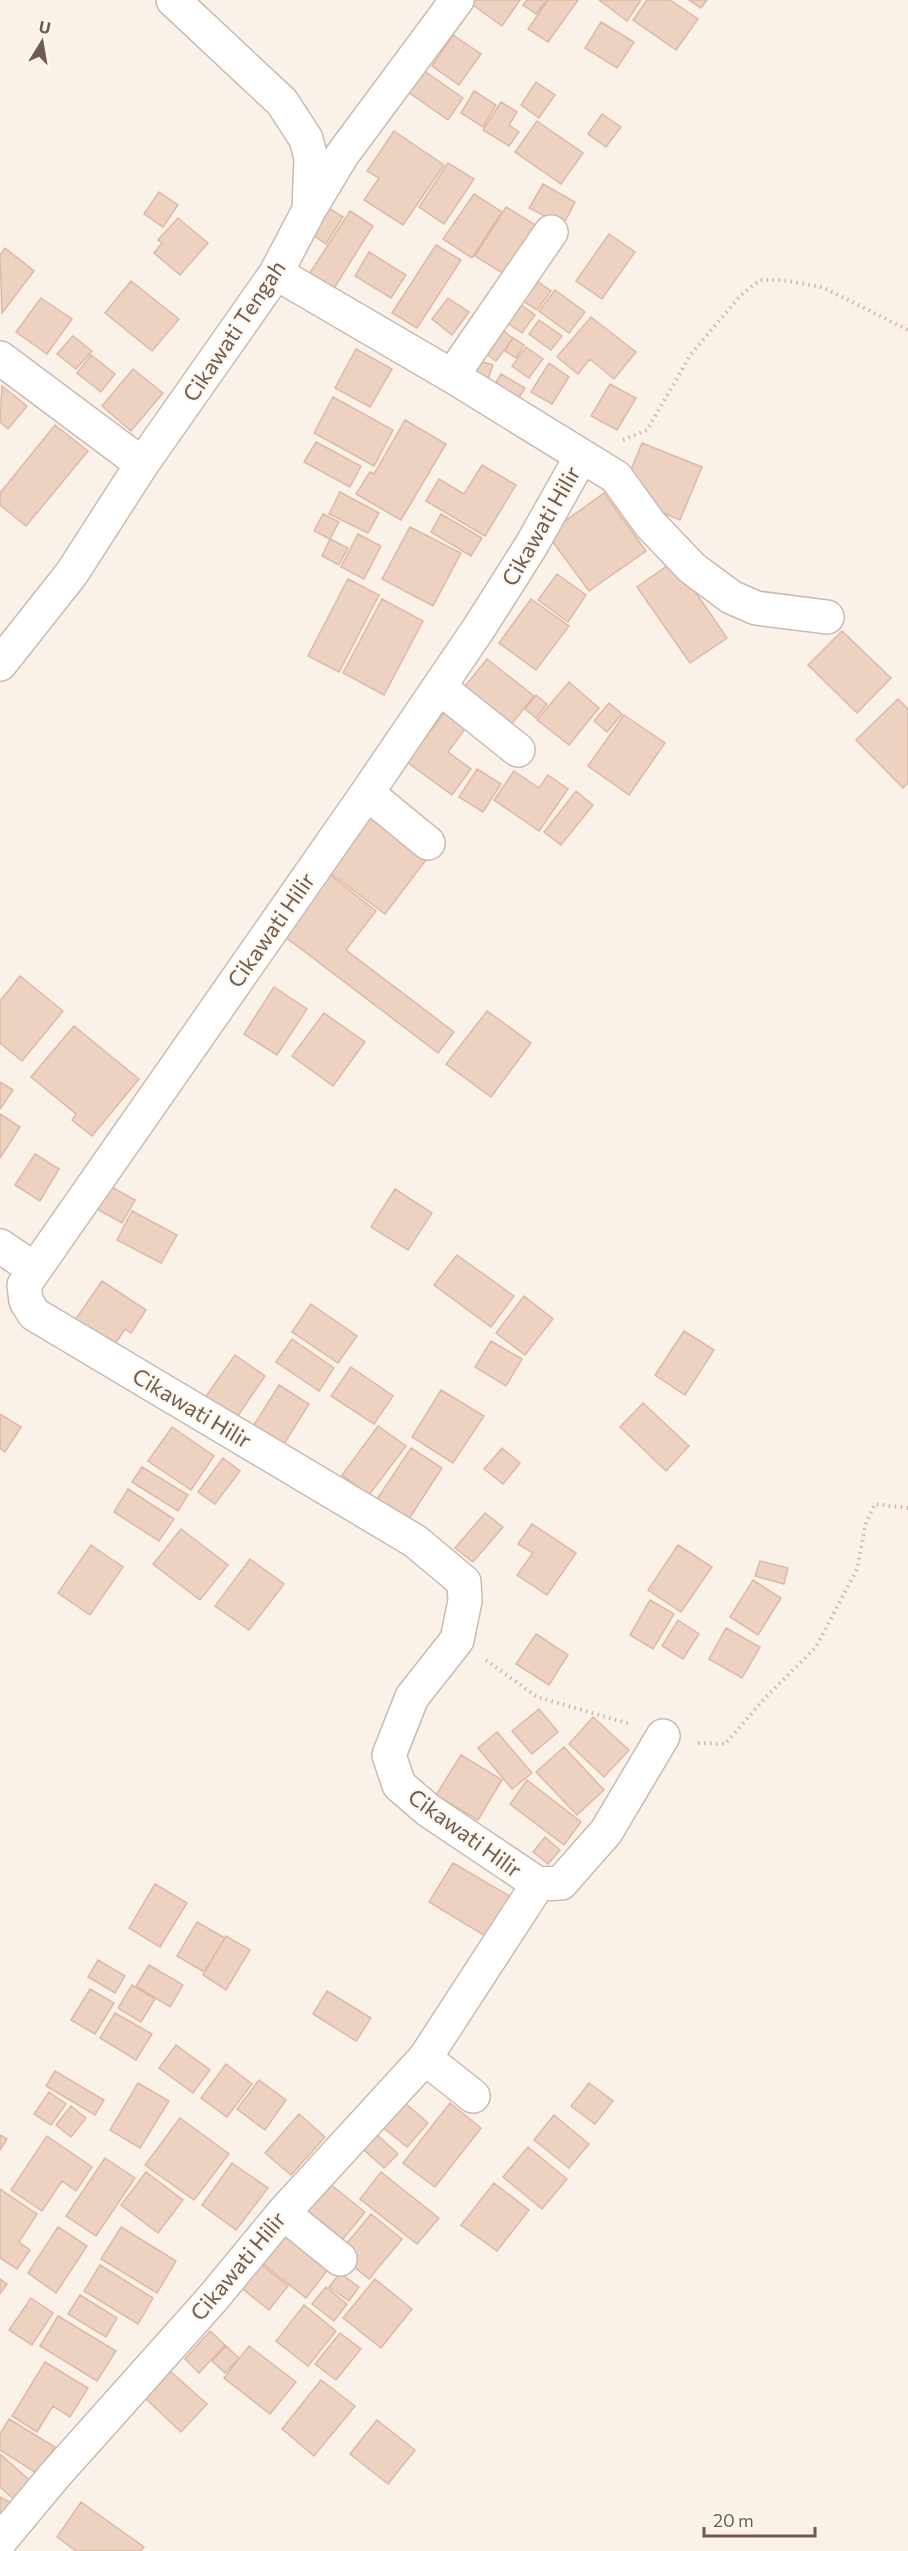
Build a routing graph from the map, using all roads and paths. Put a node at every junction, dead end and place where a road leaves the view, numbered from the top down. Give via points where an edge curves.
1 (173, 0) edge
2 (457, 0) edge
3 (309, 210) junction
4 (551, 232) dead end
5 (276, 273) junction
6 (908, 330) edge
7 (0, 358) edge
8 (452, 376) junction
9 (581, 457) junction
10 (142, 464) junction
11 (827, 617) dead end
12 (0, 664) edge
13 (439, 687) junction
14 (518, 750) dead end
15 (367, 793) junction
16 (428, 843) dead end
17 (0, 1246) edge
18 (34, 1269) junction
19 (908, 1508) edge
20 (457, 1640) junction
21 (663, 1736) junction
22 (537, 1884) junction
23 (425, 2058) junction
24 (473, 2096) dead end
25 (283, 2213) junction
26 (340, 2259) dead end
27 (0, 2541) edge

1 - 3 street, Cikawati Tengah via 282,102 306,139 311,158
2 - 3 street via 342,155
3 - 5 street, Cikawati Tengah
4 - 8 street
5 - 8 street, Cikawati Hilir
5 - 10 street, Cikawati Tengah
6 - 9 path via 822,287 760,280 741,295 691,354 647,430
7 - 10 street
8 - 9 street, Cikawati Hilir
9 - 11 street via 616,477 650,524 692,568 731,597 756,608
9 - 13 street, Cikawati Hilir via 531,546
10 - 12 street, Cikawati Tengah via 72,573
13 - 14 street
13 - 15 street, Cikawati Hilir
15 - 16 street
15 - 18 street, Cikawati Hilir
17 - 18 street
18 - 20 street, Cikawati Hilir via 24,1285 26,1301 34,1314 415,1540 464,1582 465,1601
19 - 21 path via 875,1504 866,1522 857,1569 816,1647 725,1744 692,1743
20 - 21 path via 537,1697
20 - 22 street, Cikawati Hilir via 412,1697 388,1755 399,1785 428,1810
21 - 22 street via 606,1832 561,1883
22 - 23 street, Cikawati Hilir
23 - 24 street
23 - 25 street, Cikawati Hilir
25 - 26 street
25 - 27 street, Cikawati Hilir

